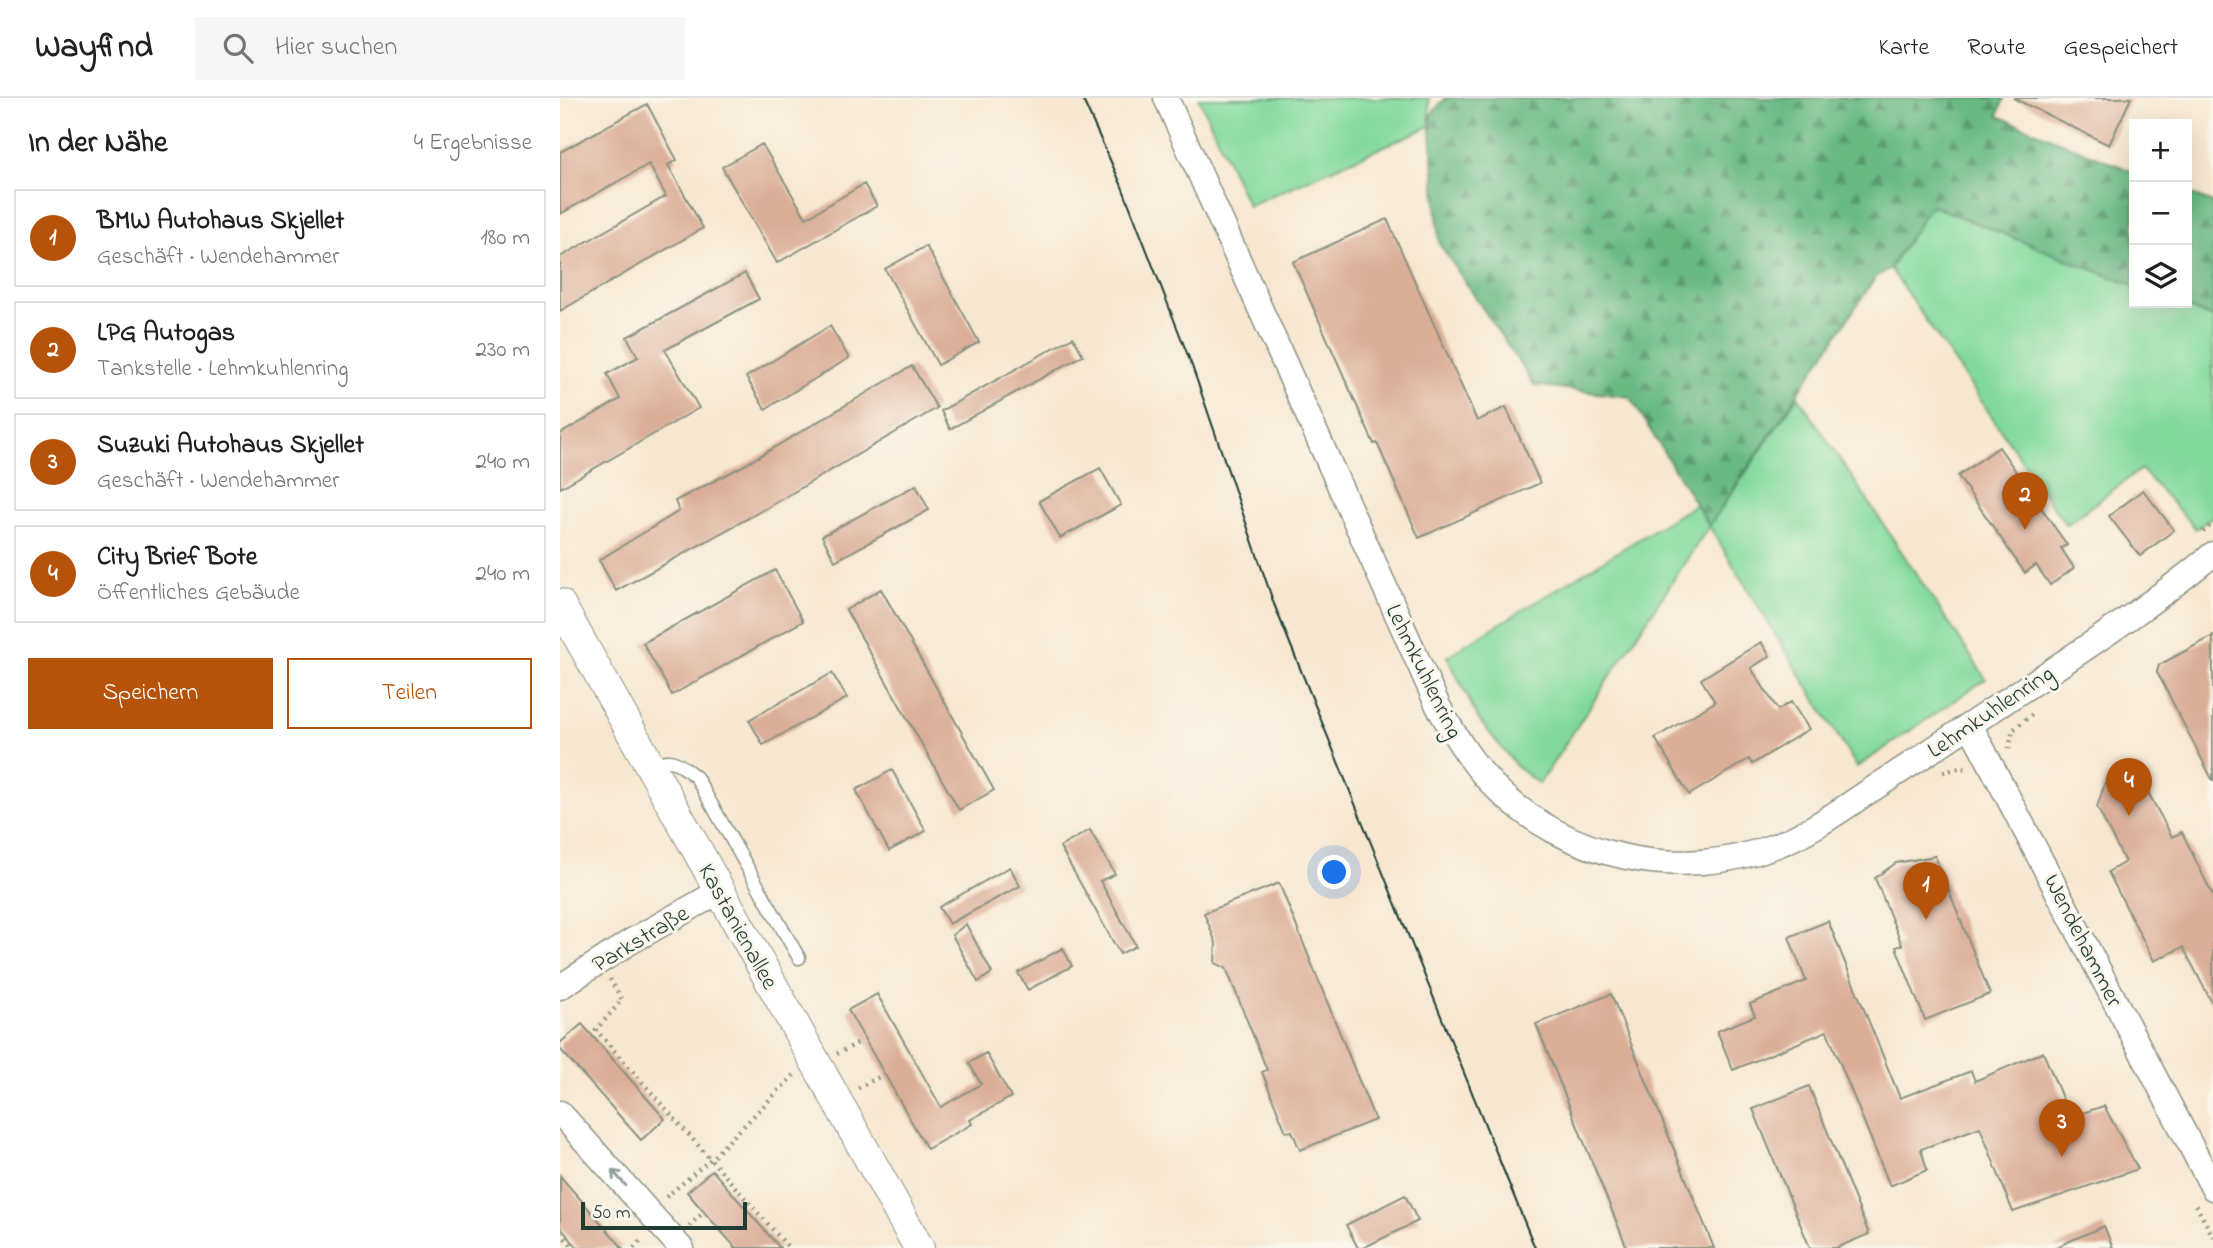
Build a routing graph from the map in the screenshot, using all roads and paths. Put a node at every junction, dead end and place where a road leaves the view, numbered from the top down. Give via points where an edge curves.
1 (1166, 98) edge
2 (2213, 523) edge
3 (2205, 545) edge
4 (560, 604) edge
5 (2035, 711) dead end
6 (1970, 724) junction
7 (1990, 759) junction
8 (650, 767) junction
9 (1933, 777) dead end
10 (720, 891) junction
11 (799, 958) dead end
12 (560, 987) edge
13 (619, 994) dead end
14 (796, 1073) dead end
15 (560, 1113) edge
16 (2205, 1157) edge
17 (711, 1159) junction
18 (2213, 1188) edge
19 (649, 1212) junction
20 (560, 1233) edge
21 (574, 1248) edge
22 (681, 1248) edge
23 (789, 1248) edge
24 (919, 1248) edge

1 - 6 street, Lehmkuhlenring via 1438,706 1469,758 1514,803 1591,848 1650,861 1710,862 1776,846 1801,833
2 - 3 path
3 - 6 street, Lehmkuhlenring via 2155,600
4 - 8 street, Kastanienallee
5 - 7 path via 2013,730 2009,749
6 - 7 street, Wendehammer
7 - 9 path via 1968,770 1952,768
7 - 16 street, Wendehammer
8 - 10 street, Kastanienallee
8 - 11 lane via 664,760 675,762 696,777
10 - 12 street, Parkstraße
10 - 24 street, Kastanienallee
13 - 17 path via 622,1000 596,1030
14 - 17 path
19 -> 15 street
16 - 18 street, Wendehammer
17 - 19 path
17 - 23 path
19 - 22 street
20 - 21 path

